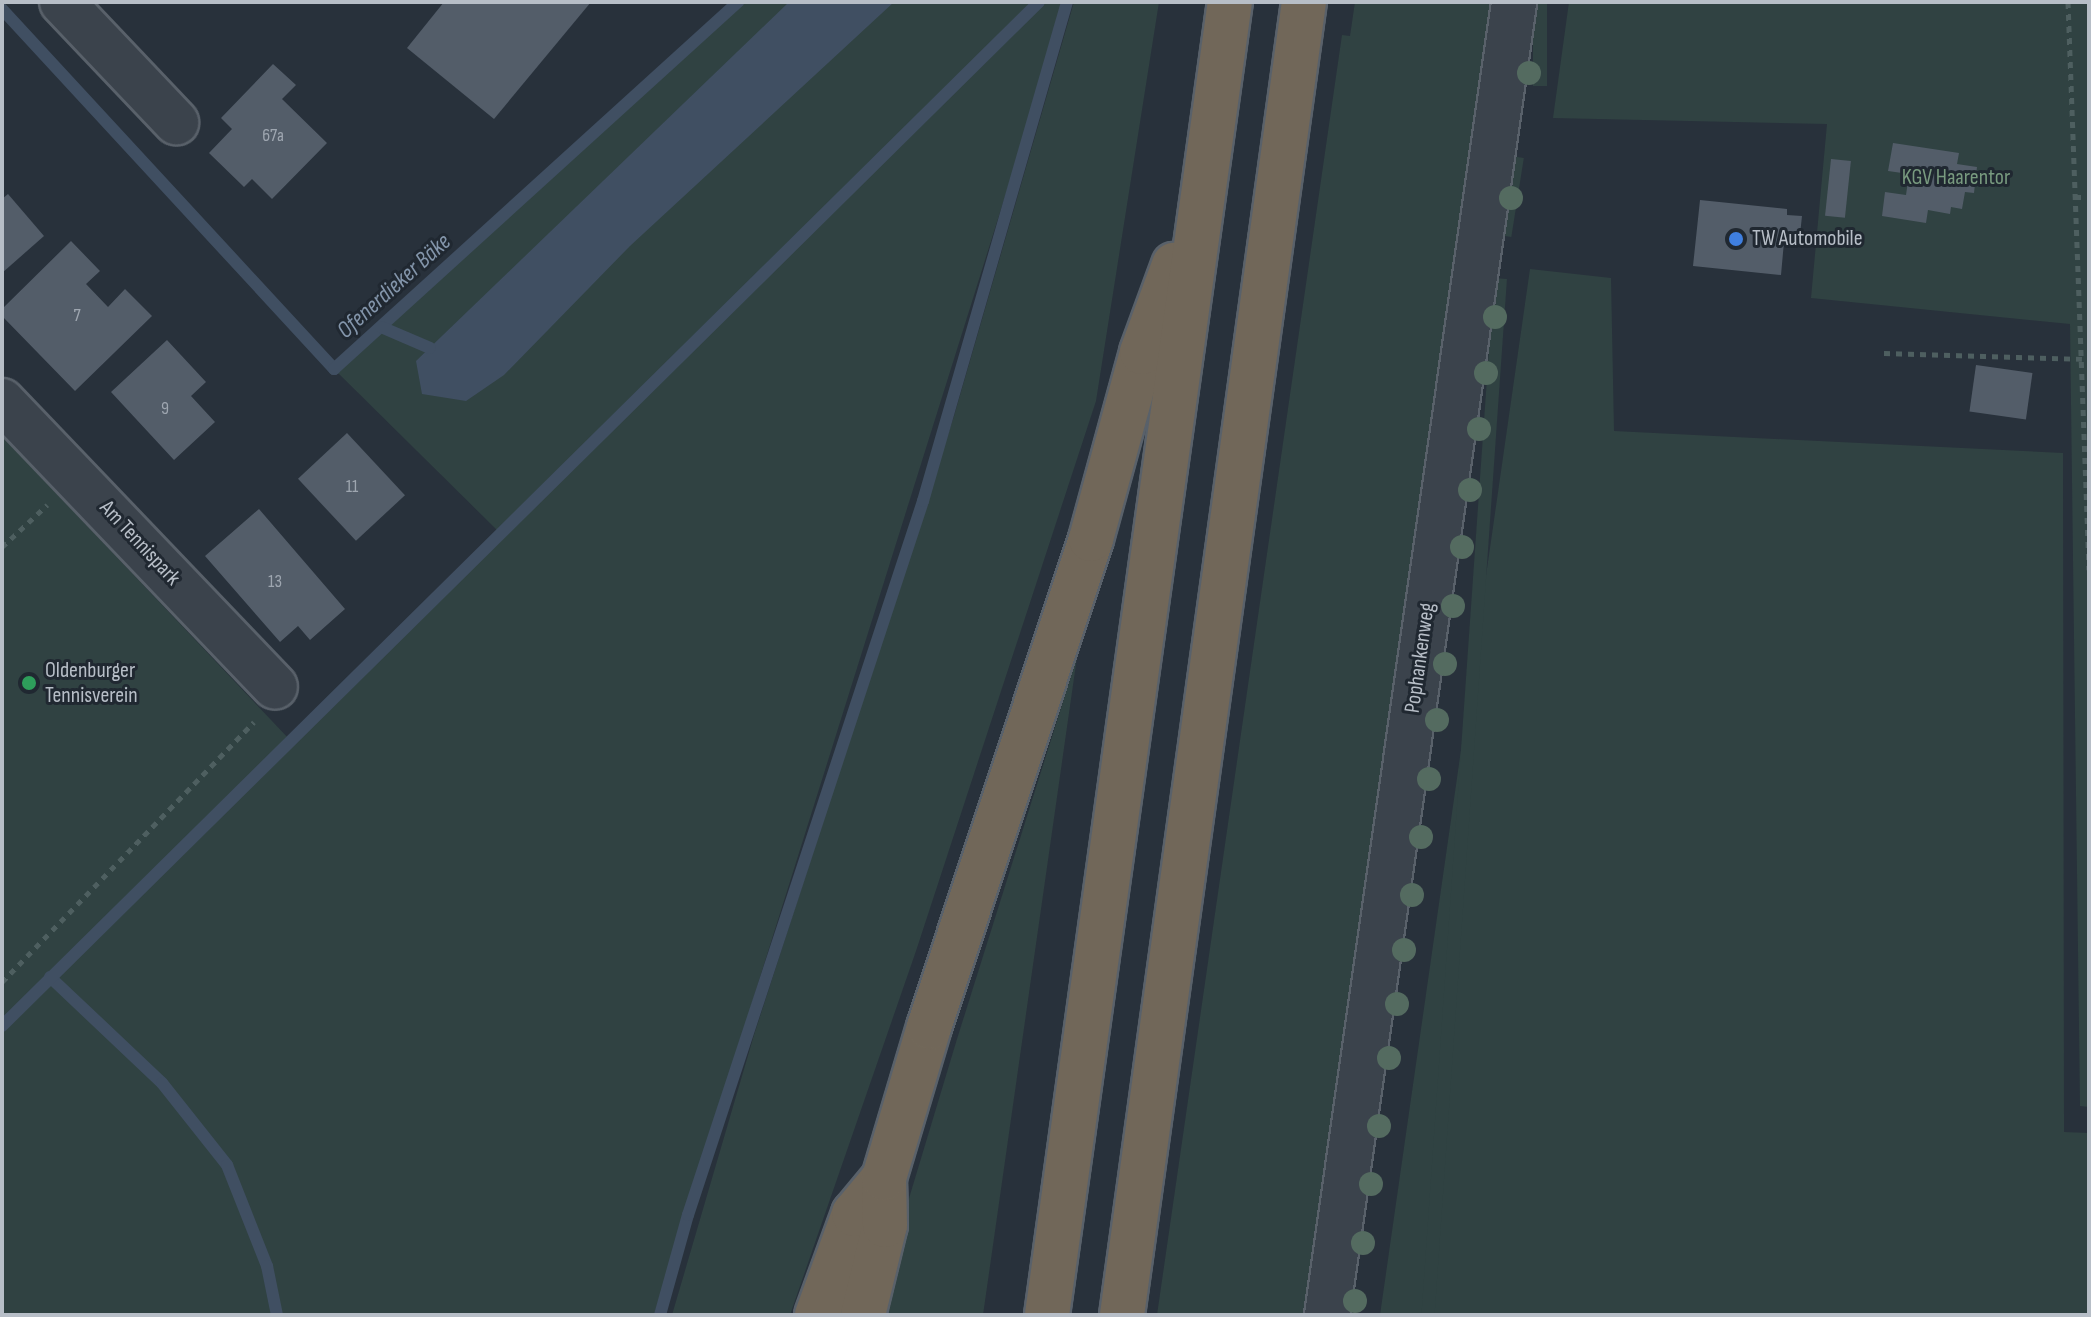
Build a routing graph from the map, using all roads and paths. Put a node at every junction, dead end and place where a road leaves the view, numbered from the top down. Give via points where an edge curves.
1 (62, 2) edge
2 (1230, 2) edge
3 (1304, 2) edge
4 (1514, 2) edge
5 (2068, 2) edge
6 (176, 122) dead end
7 (1203, 187) junction
8 (2075, 197) junction
9 (2089, 197) edge
10 (1884, 353) dead end
11 (2082, 359) junction
12 (2, 401) edge
13 (2087, 475) edge
14 (78, 477) junction
15 (2, 547) edge
16 (2089, 570) edge
17 (275, 687) joint
18 (2, 982) edge
19 (884, 1178) junction
20 (817, 1315) edge
21 (863, 1315) edge
22 (1047, 1315) edge
23 (1122, 1315) edge
24 (1327, 1315) edge

1 - 6 street
2 - 7 highway
3 - 23 highway
4 - 24 street, Pophankenweg
5 - 8 path
7 - 19 highway via 1142,352 1091,539
7 - 22 highway
8 - 9 path
8 - 11 path
10 - 11 path
11 - 13 path
12 - 14 street, Am Tennispark
13 - 16 path
14 - 15 path
14 - 17 street, Am Tennispark
17 - 18 path via 247,733
19 - 20 highway via 854,1214
19 - 21 highway via 885,1225

